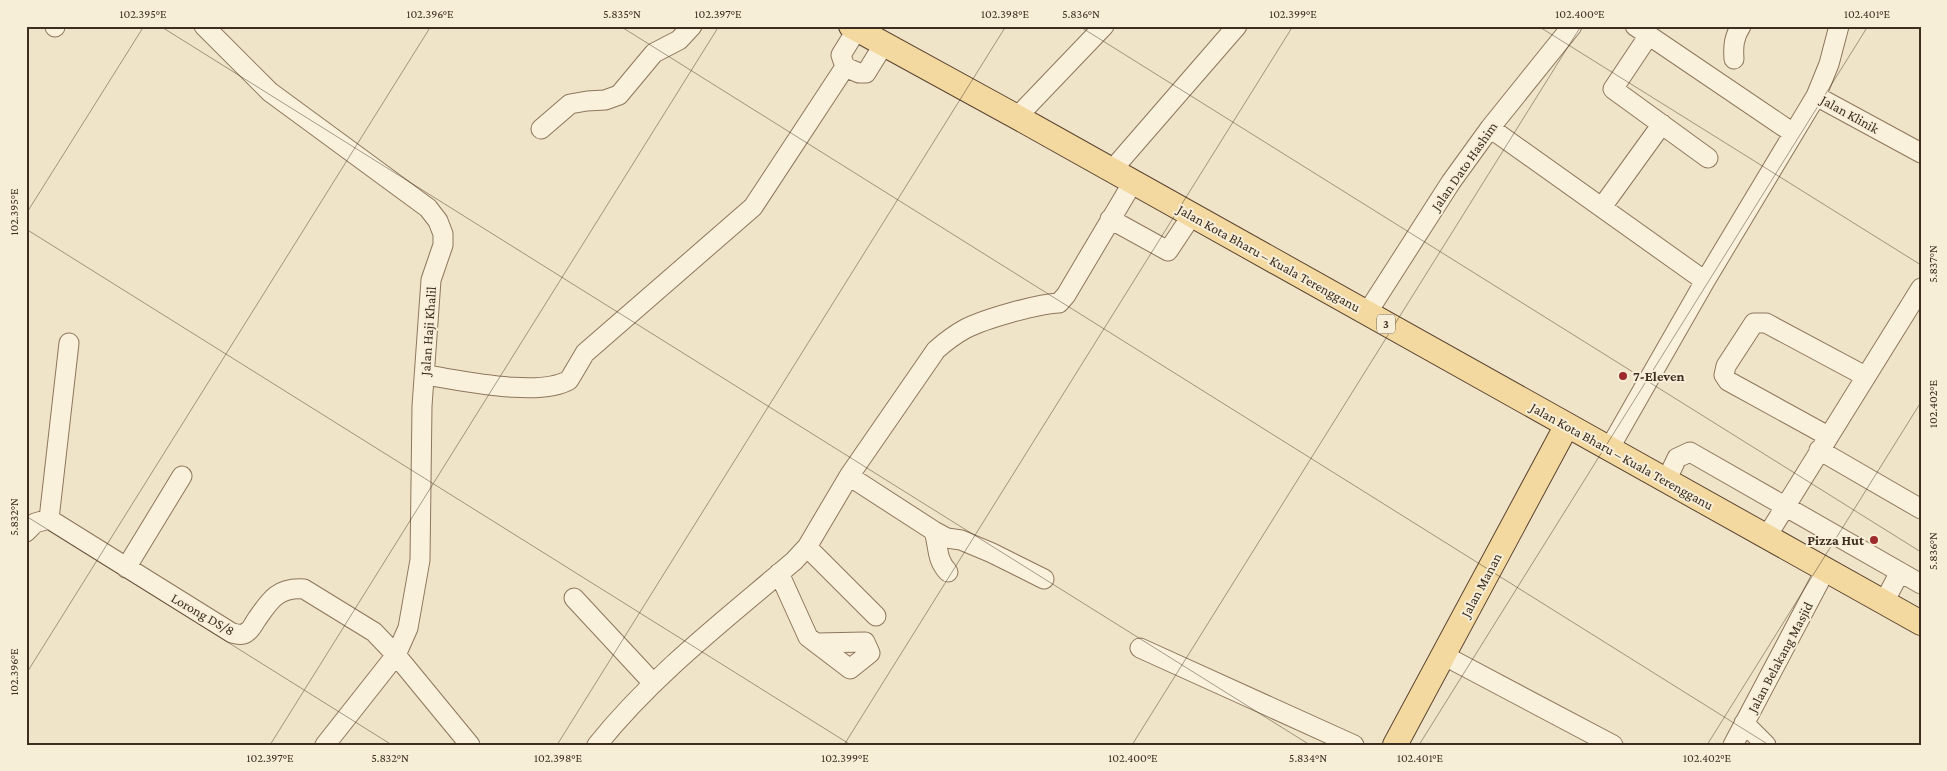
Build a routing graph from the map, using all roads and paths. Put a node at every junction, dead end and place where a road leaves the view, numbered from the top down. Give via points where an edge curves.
1 (204, 26) edge
2 (692, 26) edge
3 (1104, 26) edge
4 (1237, 26) edge
5 (1572, 26) edge
6 (1741, 26) edge
7 (1839, 26) edge
8 (854, 28) edge
9 (1642, 31) edge
10 (884, 44) junction
11 (1734, 59) dead end
12 (845, 67) junction
13 (1816, 96) junction
14 (1017, 117) junction
15 (1662, 124) junction
16 (1490, 128) junction
17 (541, 129) dead end
18 (1793, 133) junction
19 (1921, 153) edge
20 (1708, 158) dead end
21 (1112, 170) junction
22 (1133, 182) junction
23 (1602, 208) junction
24 (1192, 215) junction
25 (1110, 219) junction
26 (1705, 281) junction
27 (1921, 288) edge
28 (1367, 313) junction
29 (69, 343) dead end
30 (425, 375) junction
31 (1865, 376) junction
32 (1567, 425) junction
33 (1823, 443) junction
34 (1608, 449) junction
35 (182, 476) dead end
36 (849, 476) junction
37 (1666, 481) junction
38 (1784, 505) junction
39 (1921, 509) edge
40 (49, 519) junction
41 (26, 532) edge
42 (934, 532) junction
43 (1766, 536) junction
44 (807, 547) junction
45 (126, 568) junction
46 (1826, 569) junction
47 (948, 572) dead end
48 (1900, 572) junction
49 (779, 574) junction
50 (1044, 579) dead end
51 (1921, 584) edge
52 (574, 598) dead end
53 (1884, 602) junction
54 (876, 616) dead end
55 (1921, 623) edge
56 (817, 643) dead end
57 (1140, 648) dead end
58 (396, 655) junction
59 (1443, 655) junction
60 (653, 683) junction
61 (1744, 723) junction
62 (325, 745) edge
63 (470, 745) edge
64 (597, 745) edge
65 (1354, 745) edge
66 (1395, 745) edge
67 (1613, 745) edge
68 (1733, 745) edge
69 (1766, 745) edge

1 - 30 street, Jalan Haji Khalil via 270,92 428,208 438,222 443,245 431,280
2 - 17 street via 679,40 654,53 619,95 606,100 570,104
3 - 14 street
4 - 21 street
5 - 16 street, Jalan Dato Hashim
6 - 11 street via 1733,45
7 - 13 street, Jalan Klinik
8 - 10 main road, Jalan Kota Bharu – Kuala Terengganu / 3
8 - 12 street via 841,56
9 - 15 street via 1613,89
9 - 18 street
10 - 12 street via 866,73
10 - 14 main road, Jalan Kota Bharu – Kuala Terengganu / 3
12 - 30 street via 753,207 585,353 569,380 545,388 524,389
13 - 18 street
13 - 19 street, Jalan Klinik
14 - 21 main road, Jalan Kota Bharu – Kuala Terengganu / 3
15 - 20 street
15 - 23 street
16 - 23 street
16 - 28 street, Jalan Dato Hashim via 1451,182
18 - 26 street
21 - 22 main road, Jalan Kota Bharu – Kuala Terengganu / 3
22 - 24 main road, Jalan Kota Bharu – Kuala Terengganu / 3
22 - 25 street
23 - 26 street
24 - 25 street via 1168,251
24 - 28 main road, Jalan Kota Bharu – Kuala Terengganu / 3
25 - 36 street via 1059,303 966,328 936,350
26 - 34 street
27 - 31 street
28 - 32 main road, Jalan Kota Bharu – Kuala Terengganu / 3
29 - 40 street
30 - 58 street, Jalan Haji Khalil via 420,560 408,628
31 - 33 street
31 - 33 street via 1760,322 1754,323 1726,366 1724,376 1728,381
32 - 34 main road, Jalan Kota Bharu – Kuala Terengganu / 3
32 - 59 main road, Jalan Manan
33 - 38 street
33 - 39 street
34 - 37 main road, Jalan Kota Bharu – Kuala Terengganu / 3
35 - 45 street
36 - 42 street
36 - 44 street
37 - 38 street via 1676,458 1690,452
37 - 43 main road, Jalan Kota Bharu – Kuala Terengganu / 3
38 - 43 street
38 - 48 street
40 - 41 street via 35,523
40 - 45 street, Lorong DS/8
42 - 47 street via 941,565
42 - 50 street via 992,553
43 - 46 main road, Jalan Kota Bharu – Kuala Terengganu / 3
44 - 49 street
44 - 54 street
45 - 58 street, Lorong DS/8 via 232,633 241,635 248,632 269,601 279,593 292,588 304,589 374,632
46 - 53 main road, Jalan Kota Bharu – Kuala Terengganu / 3
46 - 61 street, Jalan Belakang Masjid
48 - 51 street
48 - 53 street
49 - 56 street via 808,637
49 - 60 street
52 - 60 street
53 - 55 main road, Jalan Kota Bharu – Kuala Terengganu / 3
57 - 65 street
58 - 62 street, Jalan Haji Khalil
58 - 63 street, Lorong DS/8
59 - 66 main road, Jalan Manan
59 - 67 street
60 - 64 street
61 - 68 street, Jalan Belakang Masjid
61 - 69 street

